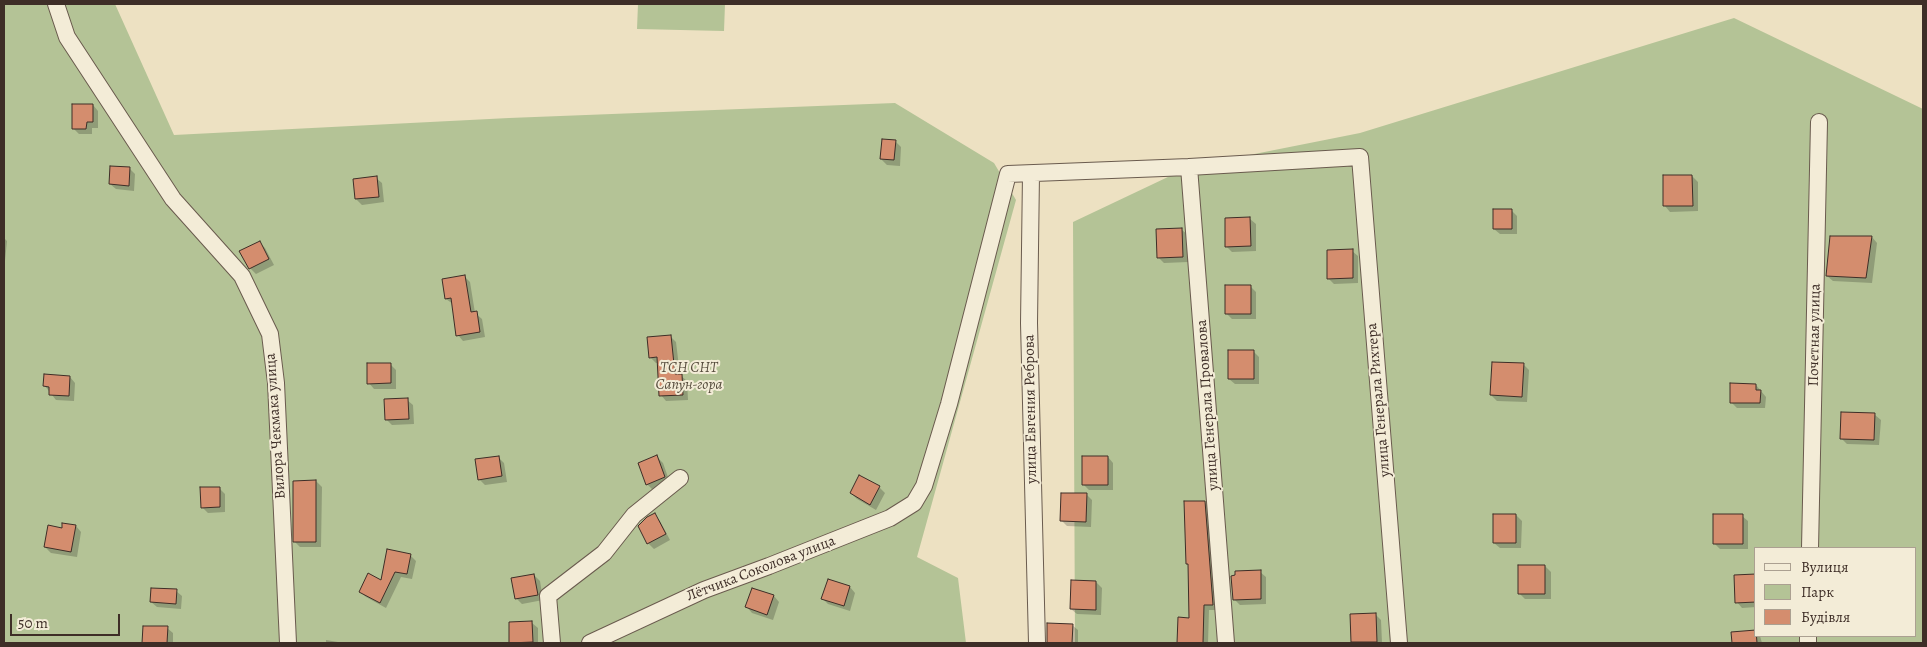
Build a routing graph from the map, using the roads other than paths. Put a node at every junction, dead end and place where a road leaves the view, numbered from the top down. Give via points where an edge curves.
1 (56, 4) edge
2 (1818, 122) dead end
3 (1190, 167) junction
4 (1031, 174) junction
5 (680, 478) dead end
6 (1810, 547) edge
7 (288, 643) edge
8 (552, 643) edge
9 (590, 643) edge
10 (1037, 643) edge
11 (1226, 643) edge
12 (1399, 643) edge

1 - 7 street, Вилора Чекмака улица via 67,37 173,198 242,276 270,334 276,383
2 - 6 street, Почетная улица
3 - 4 street
3 - 11 street, улица Генерала Провалова
3 - 12 street, улица Генерала Рихтера via 1360,157
4 - 9 street, Лётчика Соколова улица via 1008,174 948,404 924,486 914,503 890,518 704,590
4 - 10 street, улица Евгения Реброва via 1029,323
5 - 8 street via 634,515 604,553 548,596

